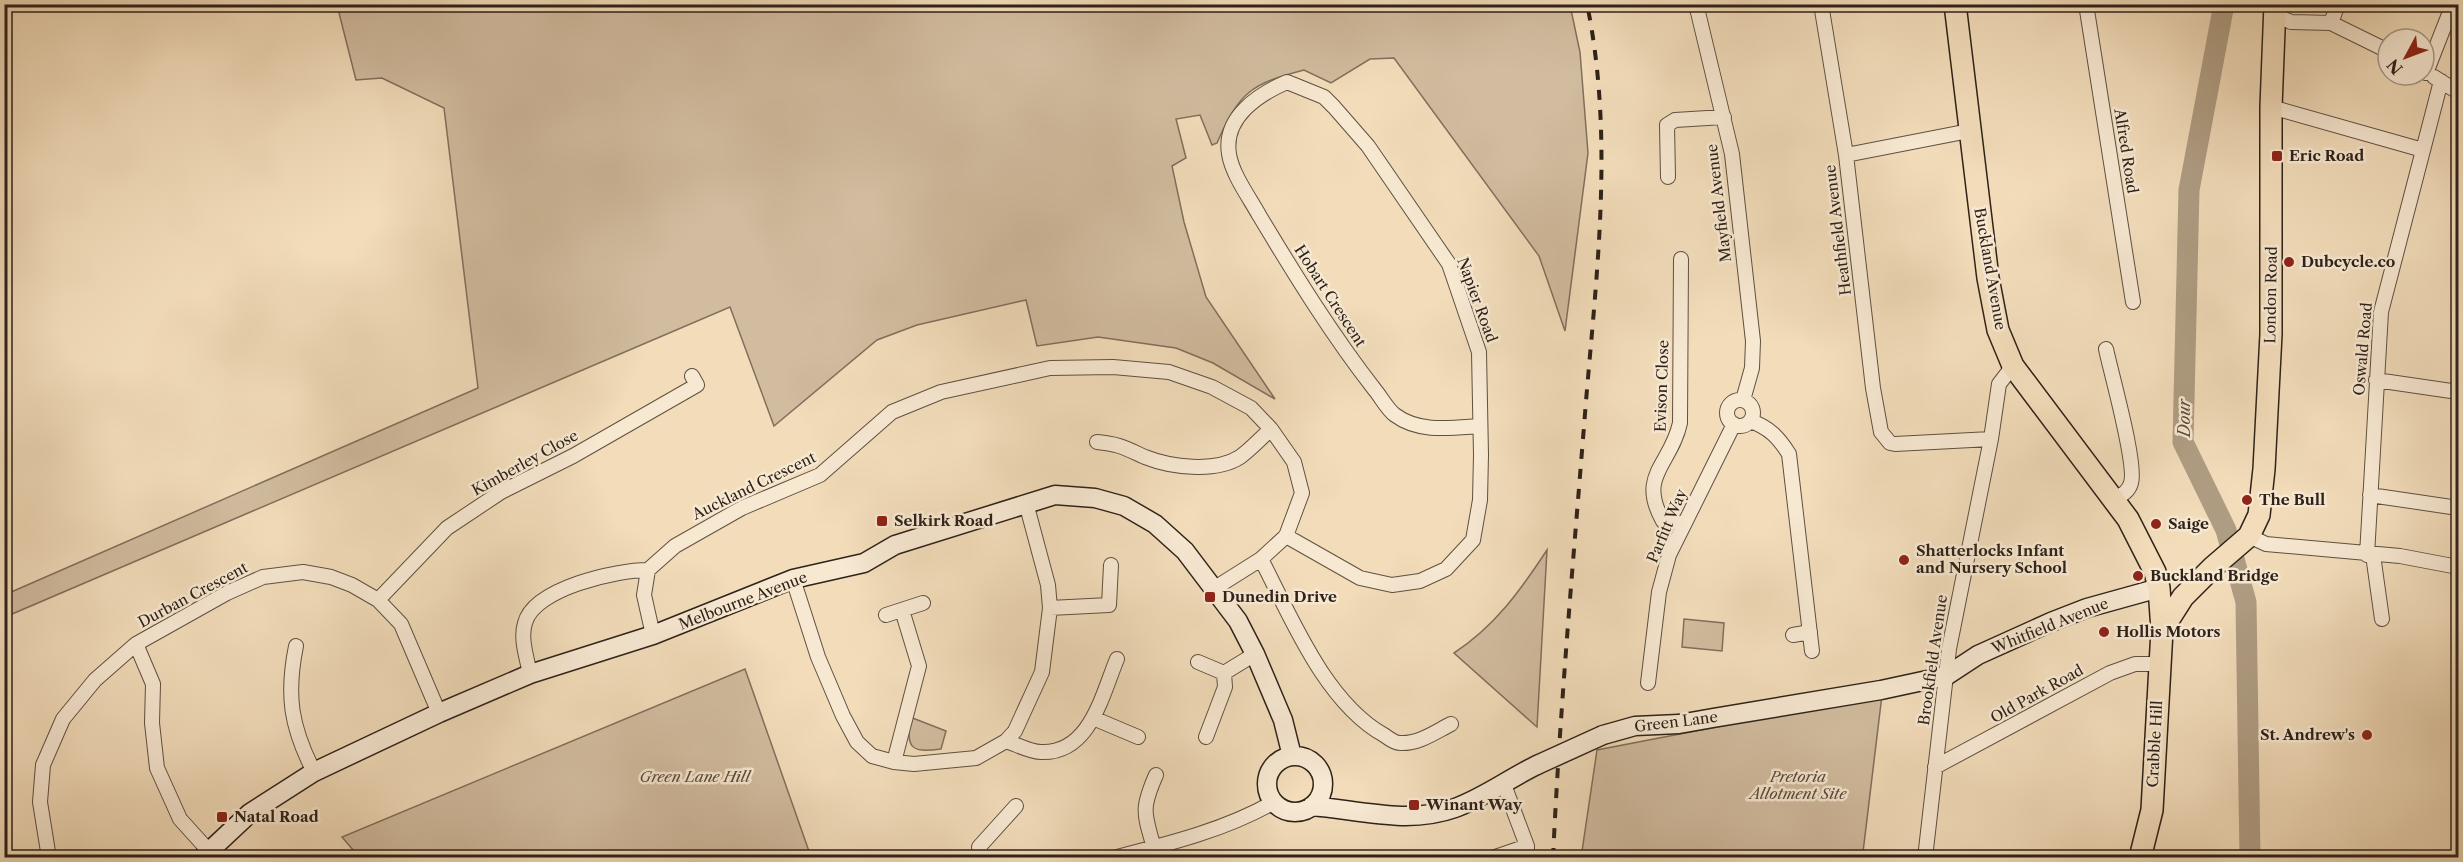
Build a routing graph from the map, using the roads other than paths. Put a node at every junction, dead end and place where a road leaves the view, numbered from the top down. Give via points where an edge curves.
1 (1696, 4) edge
2 (1821, 4) edge
3 (1955, 4) edge
4 (2086, 4) edge
5 (2338, 4) edge
6 (2453, 4) edge
7 (2275, 10) edge
8 (2331, 23) junction
9 (2376, 45) edge
10 (2436, 45) edge
11 (2436, 78) edge
12 (2441, 81) junction
13 (2458, 92) edge
14 (2271, 107) junction
15 (1243, 109) joint
16 (1724, 117) junction
17 (1969, 131) junction
18 (2423, 150) junction
19 (1846, 154) junction
20 (1668, 177) dead end
21 (1682, 259) dead end
22 (2133, 302) dead end
23 (2106, 349) dead end
24 (2013, 366) junction
25 (692, 376) dead end
26 (2376, 380) junction
27 (2458, 392) edge
28 (1743, 400) junction
29 (1750, 421) junction
30 (1734, 424) junction
31 (1479, 426) junction
32 (1271, 429) junction
33 (1991, 439) junction
34 (1097, 442) dead end
35 (2370, 495) junction
36 (2115, 500) junction
37 (1026, 504) junction
38 (2458, 508) edge
39 (1683, 524) junction
40 (1286, 536) junction
41 (2245, 541) junction
42 (2370, 555) junction
43 (1261, 559) junction
44 (1111, 565) dead end
45 (2213, 567) junction
46 (2458, 567) edge
47 (648, 570) junction
48 (793, 579) junction
49 (1215, 588) junction
50 (2159, 588) junction
51 (378, 600) junction
52 (923, 603) dead end
53 (2380, 604) junction
54 (2364, 606) dead end
55 (1050, 608) junction
56 (902, 610) junction
57 (886, 615) dead end
58 (2382, 619) dead end
59 (2162, 630) junction
60 (1810, 633) junction
61 (1793, 634) dead end
62 (653, 635) junction
63 (136, 644) junction
64 (296, 646) dead end
65 (1812, 651) dead end
66 (1255, 654) junction
67 (1117, 659) dead end
68 (1198, 662) dead end
69 (2158, 664) junction
70 (1224, 673) junction
71 (530, 674) junction
72 (1946, 676) junction
73 (1648, 683) dead end
74 (439, 713) junction
75 (1093, 718) junction
76 (1451, 724) dead end
77 (1138, 737) dead end
78 (1206, 737) dead end
79 (1006, 741) junction
80 (1292, 756) junction
81 (894, 762) junction
82 (1935, 767) junction
83 (314, 772) junction
84 (1156, 776) dead end
85 (1503, 782) junction
86 (1322, 789) junction
87 (1482, 794) junction
88 (1274, 802) junction
89 (1016, 806) dead end
90 (1311, 806) junction
91 (1512, 808) junction
92 (1351, 809) junction
93 (1154, 848) junction
94 (1527, 852) edge
95 (205, 854) edge
96 (49, 858) edge
97 (982, 858) edge
98 (1113, 858) edge
99 (1492, 858) edge
100 (1925, 858) edge
101 (2140, 858) edge

1 - 16 street, Mayfield Avenue
2 - 19 street, Heathfield Avenue
3 - 17 main road, Buckland Avenue
4 - 22 street, Alfred Road
5 - 8 street
6 - 10 street
7 - 8 street via 2291,22
7 - 14 main road, London Road
8 - 9 street
11 - 12 street
12 - 13 street
12 - 18 street, Oswald Road
14 - 18 street
14 - 41 main road, London Road via 2271,317 2264,469 2259,514
15 - 31 street, Hobart Crescent via 1231,132 1229,154 1243,187 1351,359 1395,414 1417,426
15 - 31 street, Napier Road via 1263,92 1287,82 1324,97 1368,146 1449,264 1479,352
16 - 20 street via 1675,120 1667,125
16 - 28 street, Mayfield Avenue via 1732,154 1753,341 1752,368
17 - 19 street
17 - 24 main road, Buckland Avenue via 1988,278 1998,330
18 - 26 street, Oswald Road via 2381,312
19 - 33 street, Heathfield Avenue via 1881,432 1895,444
21 - 39 street, Evison Close via 1680,423 1676,440 1657,468 1651,486 1653,504 1663,520
23 - 36 street via 2131,460 2129,489
24 - 33 street, Brookfield Avenue via 1999,384
24 - 36 main road, Buckland Avenue
25 - 51 street, Kimberley Close via 698,385 501,492 447,528
26 - 27 street
26 - 35 street, Oswald Road
28 - 29 street via 1753,409
28 - 30 street, Mayfield Avenue via 1733,401 1727,409
29 - 30 street via 1742,426
29 - 60 street via 1767,429 1790,454
30 - 39 street, Parfitt Way
31 - 40 street, Napier Road via 1480,500 1473,540 1446,569 1420,581 1392,585 1360,578
32 - 34 street via 1238,458 1217,465 1168,464 1120,444
32 - 40 street via 1294,462 1302,493
32 - 47 street, Auckland Crescent via 1251,408 1212,387 1169,372 1113,367 1050,368 1006,377 942,392 892,412 820,475 701,529
33 - 72 street, Brookfield Avenue
35 - 38 street
35 - 42 street, Oswald Road
36 - 50 main road, Buckland Avenue via 2156,572
37 - 48 street, Melbourne Avenue via 895,545 864,563
37 - 49 street, Melbourne Avenue via 1055,495 1095,498 1124,506 1155,524 1185,551
37 - 55 street via 1048,585
39 - 73 street, Parfitt Way via 1659,592
40 - 43 street
41 - 42 street
41 - 45 main road, London Road
42 - 46 street via 2400,556
42 - 53 street, Oswald Road
43 - 49 street
43 - 76 street via 1305,644 1347,707 1370,727 1398,743 1420,740
44 - 55 street via 1109,605
45 - 50 main road, London Road
45 - 59 main road, London Road via 2183,597
47 - 62 street via 644,595
47 - 71 street via 626,570 558,591 541,601 525,623
48 - 62 street, Melbourne Avenue
48 - 81 street via 818,657 857,742 872,756
49 - 66 street, Melbourne Avenue
50 - 59 main road, Buckland Avenue
50 - 72 street, Whitfield Avenue via 2050,622 1978,655
51 - 63 street, Durban Crescent via 325,576 303,572 263,577
51 - 74 street, Durban Crescent via 401,624
52 - 56 street
53 - 54 street
53 - 58 street, Oswald Road
55 - 79 street via 1042,672 1015,731
56 - 57 street
56 - 81 street via 919,666
59 - 69 main road, Crabble Hill
60 - 61 street
60 - 65 street
62 - 71 street, Melbourne Avenue
63 - 95 street via 153,684 157,768 180,819
63 - 96 street, Durban Crescent via 95,680 63,719 43,765 40,802
64 - 83 street via 289,690 291,713 299,743
66 - 70 street
66 - 80 street, Melbourne Avenue
67 - 75 street
68 - 70 street
69 - 82 street, Old Park Road via 2135,664 2110,673
69 - 101 main road, Crabble Hill via 2152,810
70 - 78 street via 1225,687
71 - 74 street, Melbourne Avenue
72 - 82 street, Brookfield Avenue
72 - 85 street, Green Lane, bridge via 1679,724 1635,726 1603,735
74 - 83 street, Melbourne Avenue
75 - 77 street
75 - 79 street via 1081,738 1061,749 1042,752
79 - 81 street via 976,758
80 - 86 street via 1309,759 1316,765
80 - 88 street via 1276,763 1268,777 1267,786
82 - 100 street, Brookfield Avenue
83 - 95 street, Melbourne Avenue via 250,813
84 - 93 street via 1144,801
85 - 87 street, Green Lane
85 - 91 street
86 - 90 street
86 - 92 street, Green Lane
87 - 91 street
87 - 92 street, Green Lane via 1455,808 1425,815 1395,817
88 - 90 street via 1294,812
88 - 93 street via 1247,818
89 - 97 street via 979,847
90 - 92 street, Green Lane
91 - 94 street
93 - 98 street
94 - 99 street

